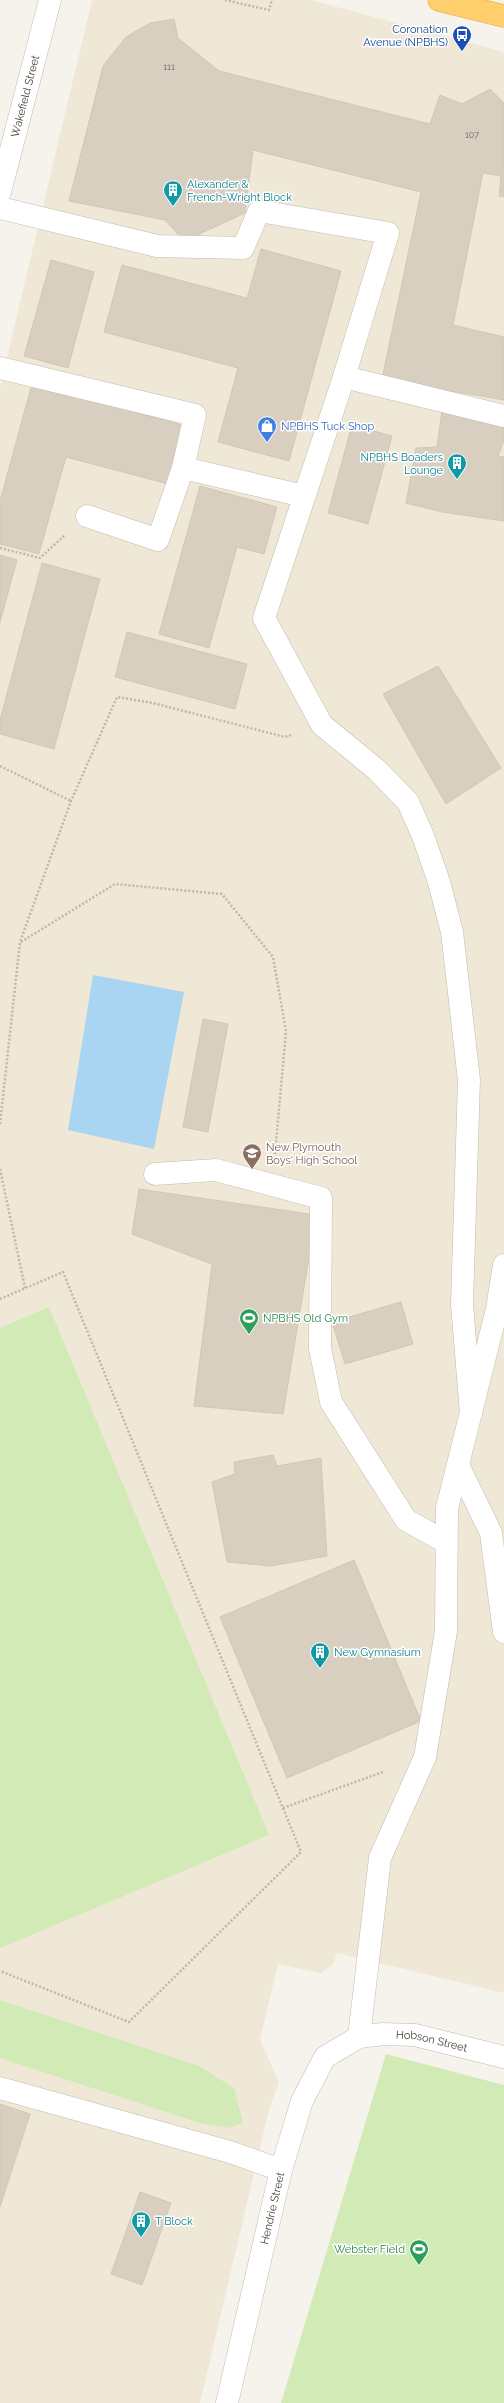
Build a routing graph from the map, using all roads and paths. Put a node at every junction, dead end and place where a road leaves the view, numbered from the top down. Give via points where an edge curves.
1 (50, 0) edge
2 (225, 0) edge
3 (272, 0) edge
4 (439, 0) edge
5 (504, 16) edge
6 (0, 192) edge
7 (0, 208) edge
8 (0, 368) edge
9 (344, 377) junction
10 (504, 416) edge
11 (183, 468) junction
12 (304, 496) junction
13 (87, 516) joint
14 (0, 548) edge
15 (322, 725) junction
16 (0, 766) edge
17 (71, 802) junction
18 (20, 942) junction
19 (0, 1124) edge
20 (0, 1169) edge
21 (155, 1174) dead end
22 (272, 1185) junction
23 (504, 1264) edge
24 (25, 1288) junction
25 (0, 1299) edge
26 (471, 1414) junction
27 (458, 1465) junction
28 (446, 1542) junction
29 (504, 1632) edge
30 (425, 1757) junction
31 (282, 1808) junction
32 (0, 1971) edge
33 (359, 2037) junction
34 (504, 2057) edge
35 (0, 2088) edge
36 (281, 2170) junction
37 (228, 2403) edge

1 - 6 street, Wakefield Street
2 - 3 path via 269,10
4 - 5 highway
7 - 9 street via 157,246 243,248 259,211 388,234
8 - 11 street via 195,415
9 - 10 street
9 - 12 street
11 - 12 street
11 - 13 street via 158,540
12 - 15 street via 264,618
13 - 14 path via 40,558
15 - 17 path via 285,737 153,703 117,697
15 - 26 street via 377,770 408,802 439,882 452,932 469,1080 462,1304
16 - 17 path
17 - 18 path
18 - 19 path
18 - 22 path via 115,884 222,894 273,957 286,1031
20 - 24 path
21 - 22 street via 216,1170
22 - 28 street via 321,1198 320,1348 331,1402 406,1520
23 - 26 street via 497,1309
24 - 25 path
24 - 31 path via 63,1272
26 - 27 street
27 - 28 street via 447,1508
27 - 29 street via 491,1533
28 - 30 street via 446,1631
30 - 31 path
30 - 33 street via 380,1858
31 - 32 path via 300,1852 129,2022
33 - 34 street, Hobson Street via 383,2034 415,2035
33 - 36 street, Hendrie Street via 325,2057 302,2101
35 - 36 street via 230,2152
36 - 37 street, Hendrie Street

